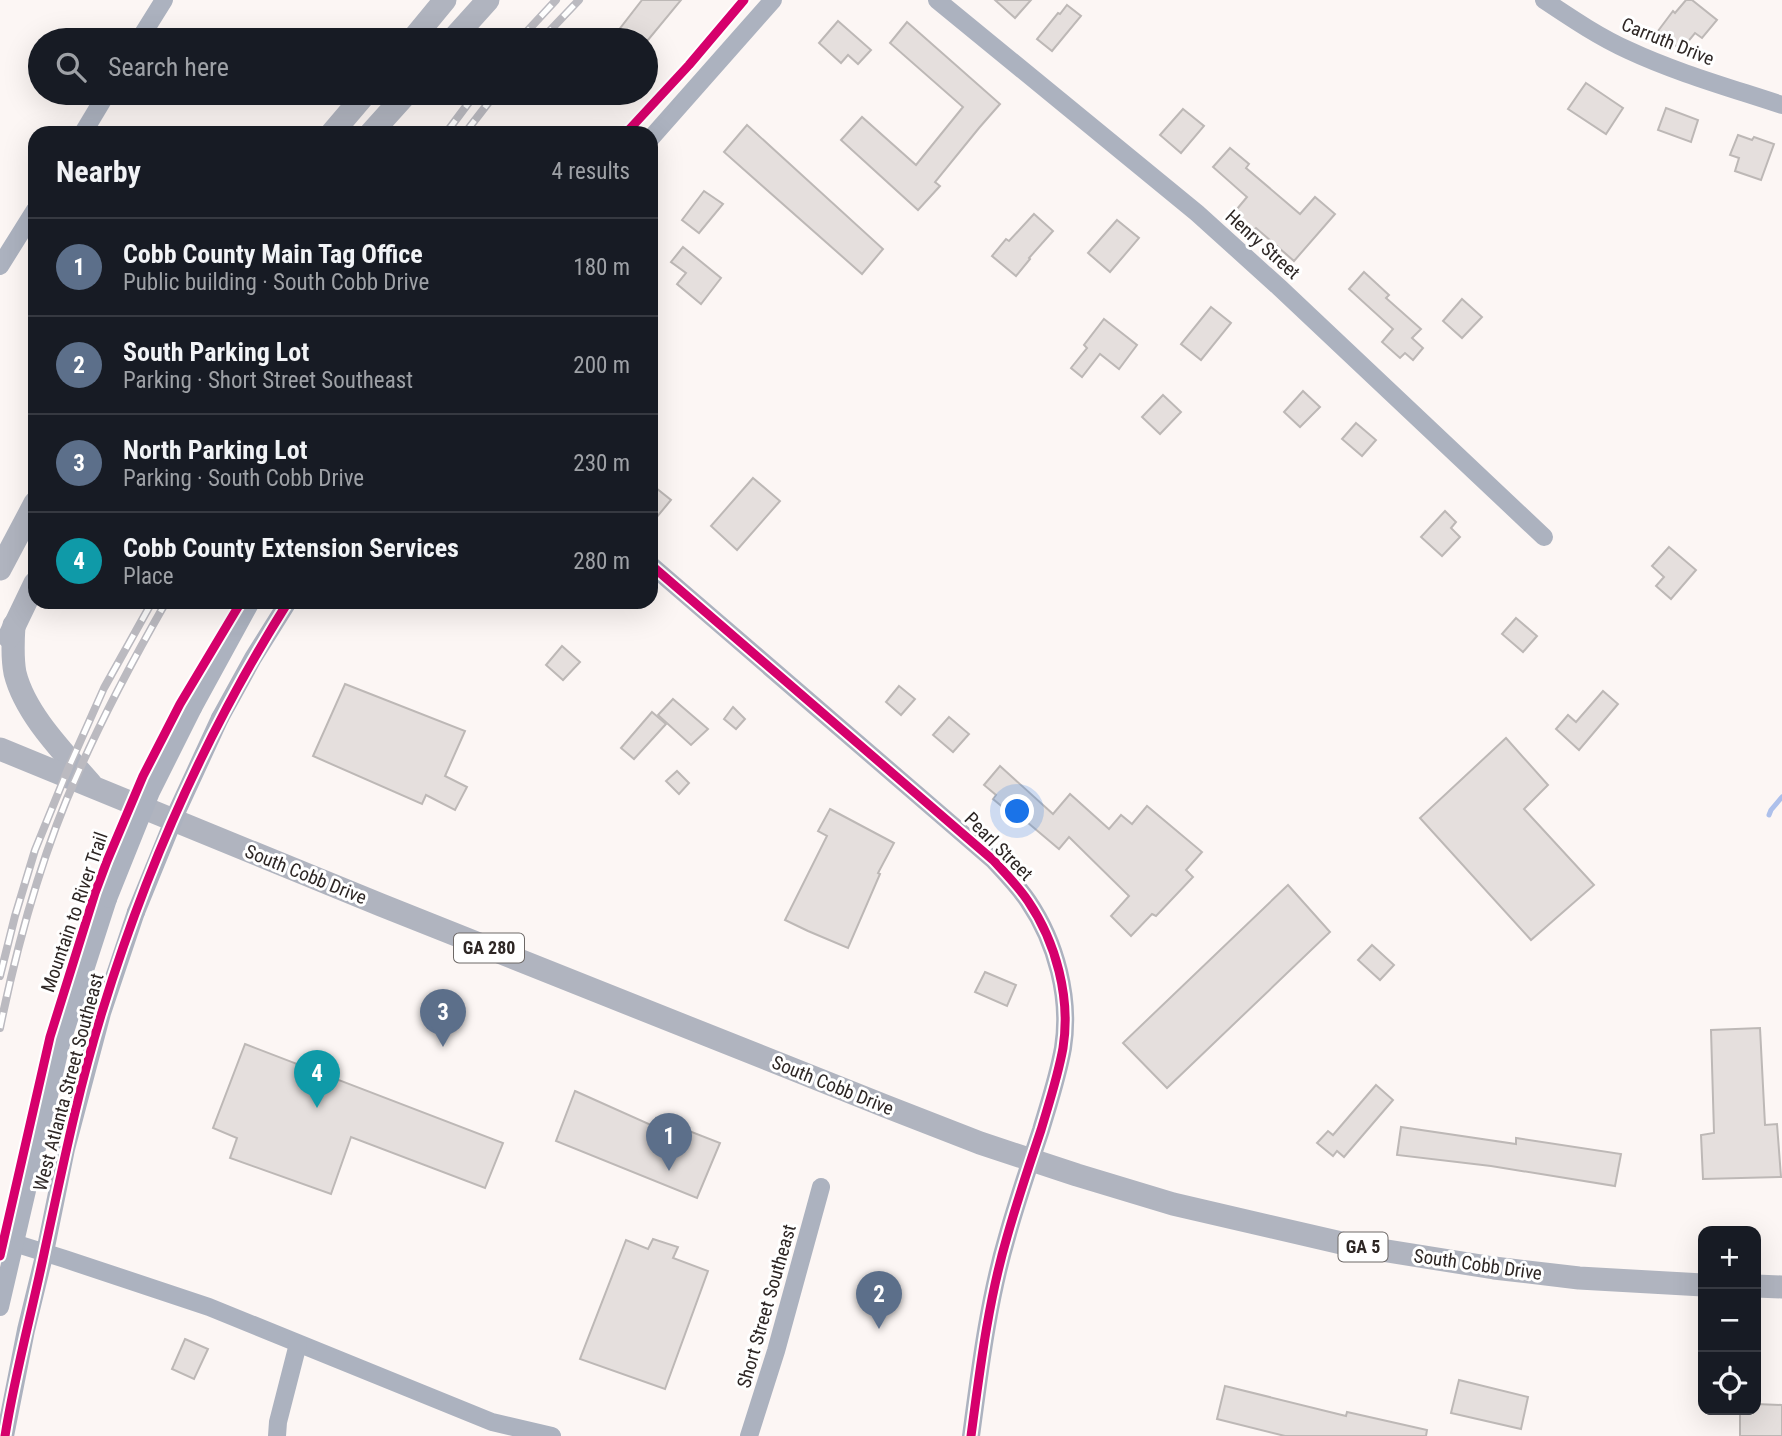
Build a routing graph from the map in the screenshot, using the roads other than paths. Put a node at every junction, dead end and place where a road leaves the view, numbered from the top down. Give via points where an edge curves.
1 (164, 0) edge
2 (445, 0) edge
3 (488, 0) edge
4 (774, 0) edge
5 (937, 0) edge
6 (1544, 0) edge
7 (146, 28) edge
8 (422, 28) edge
9 (463, 28) edge
10 (100, 105) edge
11 (356, 105) edge
12 (396, 105) edge
13 (1782, 106) edge
14 (87, 126) edge
15 (338, 126) edge
16 (377, 126) edge
17 (658, 130) edge
18 (28, 221) edge
19 (0, 265) edge
20 (28, 516) edge
21 (1544, 537) dead end
22 (0, 569) edge
23 (658, 571) edge
24 (28, 597) edge
25 (247, 609) edge
26 (284, 609) edge
27 (14, 625) junction
28 (0, 660) edge
29 (0, 749) edge
30 (94, 786) junction
31 (1031, 1160) junction
32 (821, 1187) dead end
33 (14, 1243) junction
34 (45, 1252) junction
35 (1698, 1285) edge
36 (1761, 1286) edge
37 (1782, 1287) edge
38 (0, 1307) edge
39 (298, 1344) junction
40 (5, 1436) edge
41 (277, 1436) edge
42 (552, 1436) edge
43 (749, 1436) edge
44 (971, 1436) edge

1 - 7 street
2 - 8 main road
3 - 9 main road
4 - 17 street
5 - 21 street, Henry Street via 1196,213
6 - 13 street, Carruth Drive via 1628,50
10 - 14 street
11 - 15 main road
12 - 16 main road
18 - 19 street
20 - 22 main road
23 - 31 street, Pearl Street via 976,844 1028,901 1056,958 1064,1016 1059,1066
24 - 27 main road
25 - 33 street, West Atlanta Street Southeast, bridge via 150,792 108,899 61,1044
26 - 34 street, West Atlanta Street Southeast, bridge via 220,718 136,912 92,1048
27 - 28 main road
27 - 30 main road via 13,659 19,687 42,725
29 - 30 main road, South Cobb Drive / GA 280
30 - 31 main road, South Cobb Drive / GA 280 via 393,910
31 - 35 main road, South Cobb Drive / GA 5 via 1173,1204 1350,1245 1553,1275
31 - 44 street, Pearl Street via 994,1287
32 - 43 street, Short Street Southeast
33 - 34 street
33 - 38 street, West Atlanta Street Southeast
34 - 39 street via 209,1307
34 - 40 street, West Atlanta Street Southeast
36 - 37 main road
39 - 41 street
39 - 42 street via 492,1422

